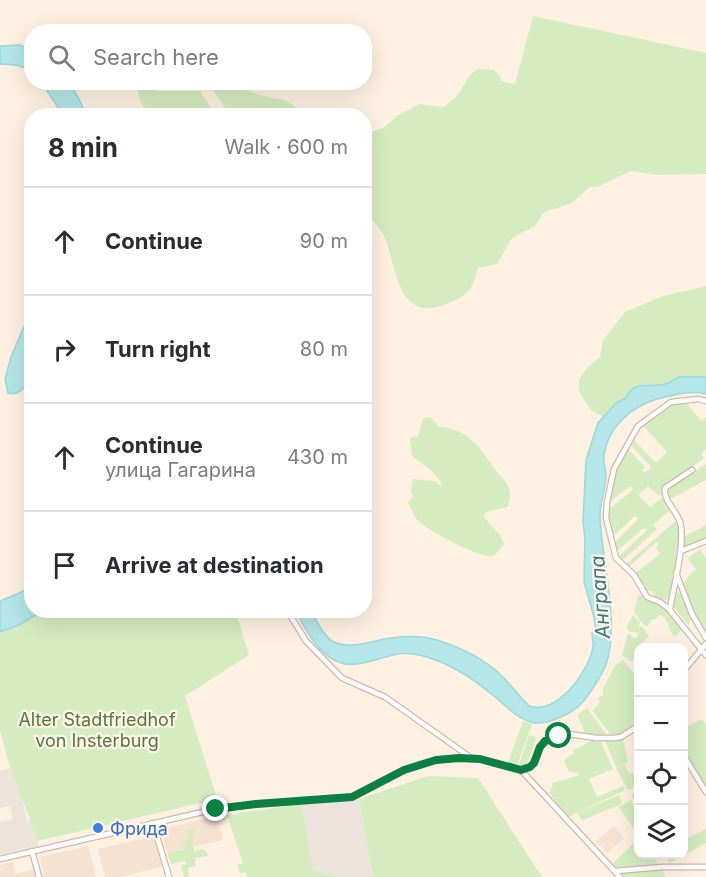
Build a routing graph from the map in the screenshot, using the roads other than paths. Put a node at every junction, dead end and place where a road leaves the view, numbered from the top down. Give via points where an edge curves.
1 (706, 401) edge
2 (692, 471) dead end
3 (706, 541) edge
4 (681, 551) junction
5 (676, 573) junction
6 (669, 609) junction
7 (292, 618) edge
8 (706, 638) edge
9 (706, 644) edge
10 (701, 650) junction
11 (706, 655) edge
12 (688, 665) edge
13 (634, 729) edge
14 (472, 758) junction
15 (688, 763) edge
16 (521, 770) junction
17 (706, 792) edge
18 (153, 823) junction
19 (32, 851) junction
20 (0, 859) edge
21 (706, 867) edge
22 (615, 871) junction
23 (39, 877) edge
24 (169, 877) edge
25 (620, 877) edge

1 - 6 street via 671,402 638,426 614,470 606,502 616,558 634,574 646,597
2 - 4 street via 665,488 664,496 681,525
3 - 4 street
4 - 5 street
5 - 6 street
5 - 8 street
6 - 10 street
7 - 14 street via 306,641 342,678 385,697
9 - 10 street
10 - 11 street
10 - 12 street
13 - 16 street via 614,738 569,734 552,738 540,747 534,763
14 - 16 street
14 - 18 street via 436,760 415,766 352,797 224,807
15 - 17 street
16 - 22 street
18 - 19 street
18 - 24 street
19 - 20 street
19 - 23 street
21 - 22 street
22 - 25 street

